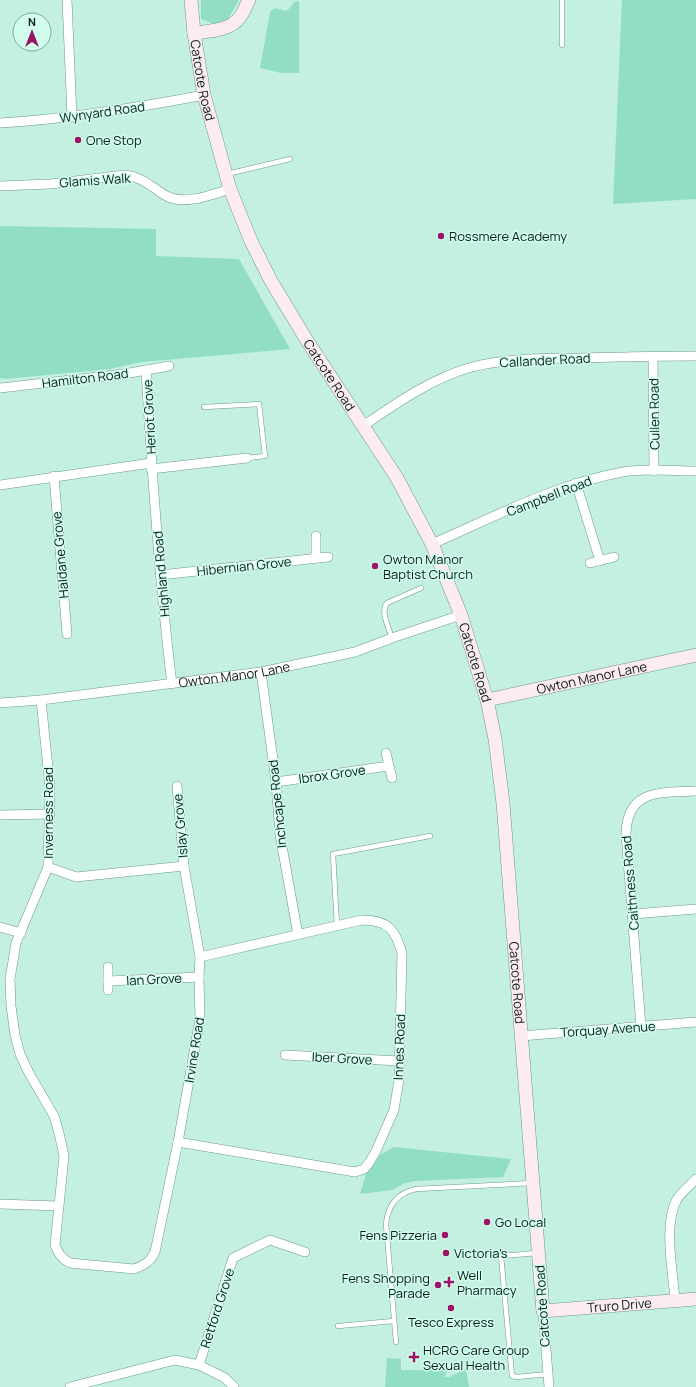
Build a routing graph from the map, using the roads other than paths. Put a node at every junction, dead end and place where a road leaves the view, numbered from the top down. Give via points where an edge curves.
1 (67, 0) edge
2 (192, 0) edge
3 (249, 0) edge
4 (562, 0) edge
5 (194, 33) junction
6 (562, 45) dead end
7 (204, 96) junction
8 (72, 117) junction
9 (0, 123) edge
10 (290, 160) dead end
11 (226, 175) junction
12 (0, 186) edge
13 (230, 190) junction
14 (653, 356) junction
15 (696, 356) edge
16 (170, 366) dead end
17 (146, 370) junction
18 (0, 388) edge
19 (204, 408) dead end
20 (363, 426) junction
21 (247, 458) joint
22 (151, 466) junction
23 (696, 470) edge
24 (654, 471) junction
25 (54, 476) junction
26 (576, 483) junction
27 (0, 485) edge
28 (316, 536) dead end
29 (432, 544) junction
30 (328, 557) dead end
31 (316, 558) junction
32 (614, 558) dead end
33 (600, 561) junction
34 (590, 564) dead end
35 (160, 575) junction
36 (421, 588) dead end
37 (461, 615) junction
38 (66, 634) dead end
39 (392, 638) junction
40 (696, 655) edge
41 (261, 672) junction
42 (172, 684) junction
43 (41, 700) junction
44 (487, 700) junction
45 (0, 703) edge
46 (386, 753) dead end
47 (389, 766) junction
48 (392, 778) dead end
49 (276, 782) junction
50 (176, 786) dead end
51 (696, 791) edge
52 (50, 814) junction
53 (0, 815) edge
54 (430, 836) dead end
55 (184, 866) junction
56 (48, 867) junction
57 (696, 909) edge
58 (633, 914) junction
59 (337, 926) junction
60 (0, 927) edge
61 (21, 933) junction
62 (298, 935) junction
63 (200, 957) junction
64 (108, 967) dead end
65 (199, 977) junction
66 (696, 1022) edge
67 (641, 1027) junction
68 (521, 1036) junction
69 (285, 1055) dead end
70 (399, 1061) junction
71 (178, 1142) junction
72 (696, 1178) edge
73 (534, 1183) junction
74 (0, 1204) edge
75 (58, 1206) junction
76 (55, 1245) joint
77 (305, 1252) dead end
78 (538, 1252) junction
79 (696, 1299) edge
80 (675, 1300) junction
81 (543, 1311) junction
82 (394, 1321) junction
83 (338, 1326) dead end
84 (396, 1342) dead end
85 (199, 1365) junction
86 (548, 1374) junction
87 (70, 1387) edge
88 (234, 1387) edge
89 (549, 1387) edge

1 - 8 street
2 - 5 street, Catcote Road
3 - 5 street via 233,24
4 - 6 lane
5 - 7 street, Catcote Road
7 - 8 street, Wynyard Road
7 - 11 street, Catcote Road
8 - 9 street, Wynyard Road
10 - 11 lane
11 - 13 street, Catcote Road
12 - 13 street, Glamis Walk via 50,184 125,175 136,176 164,195 183,200
13 - 20 street, Catcote Road via 251,242 271,281
14 - 15 street, Callander Road
14 - 20 street, Callander Road via 537,358 504,360 471,367 422,388
14 - 24 street, Cullen Road
16 - 17 street, Hamilton Road
17 - 18 street, Hamilton Road
17 - 22 street, Heriot Grove
19 - 21 lane via 259,404 265,456
20 - 29 street, Catcote Road via 397,478
21 - 22 street
22 - 25 street
22 - 35 street, Highland Road
23 - 24 street, Campbell Road
24 - 26 street, Campbell Road via 625,472
25 - 27 street
25 - 38 street, Haldane Grove
26 - 29 street, Campbell Road
26 - 33 street
28 - 31 street
29 - 37 street, Catcote Road
30 - 31 street, Hibernian Grove
31 - 35 street, Hibernian Grove
32 - 33 street
33 - 34 street
35 - 42 street, Highland Road
36 - 39 lane via 386,603 384,613
37 - 39 street, Owton Manor Lane
37 - 44 street, Catcote Road
39 - 41 street, Owton Manor Lane via 355,652
40 - 44 street, Owton Manor Lane
41 - 42 street, Owton Manor Lane
41 - 49 street, Inchcape Road
42 - 43 street, Owton Manor Lane
43 - 45 street, Owton Manor Lane
43 - 52 street, Inverness Road via 50,787
44 - 68 street, Catcote Road via 503,803
46 - 47 street
47 - 48 street
47 - 49 street, Ibrox Grove
49 - 62 street, Inchcape Road via 280,835
50 - 55 street, Islay Grove
51 - 58 street, Caithness Road via 650,794 635,804 631,811 626,834
52 - 53 street
52 - 56 street, Inverness Road
54 - 59 lane via 333,854
55 - 56 street via 76,877
55 - 63 street, Irvine Road
56 - 61 street, Inverness Road
57 - 58 street
58 - 67 street, Caithness Road
59 - 62 street, Innes Road
59 - 70 street, Innes Road via 374,920 384,923 398,939 402,953
60 - 61 street
61 - 75 street, Inverness Road via 16,943 10,979 11,1006 20,1054 54,1116 59,1133 64,1156
62 - 63 street, Innes Road
63 - 65 street, Irvine Road
64 - 65 street, Ian Grove via 108,986
65 - 71 street, Irvine Road via 200,1019
66 - 67 street, Torquay Avenue
67 - 68 street, Torquay Avenue
68 - 73 street, Catcote Road
69 - 70 street, Iber Grove
70 - 71 street, Innes Road via 394,1110 376,1151 364,1169 355,1172
71 - 76 street, Irvine Road via 155,1252 150,1261 134,1269 70,1263 63,1259
72 - 80 street via 678,1198 669,1229
73 - 78 street, Catcote Road
73 - 82 lane via 416,1189 406,1191 394,1201 386,1216
74 - 75 street
75 - 76 street, Inverness Road
77 - 85 street, Retford Grove via 270,1240 233,1258
78 - 81 street, Catcote Road
78 - 86 lane via 501,1256 512,1376
79 - 80 street, Truro Drive
80 - 81 street, Truro Drive
81 - 86 street, Catcote Road
82 - 83 lane
82 - 84 lane
85 - 87 street via 175,1360
85 - 88 street via 225,1378
86 - 89 street, Catcote Road

